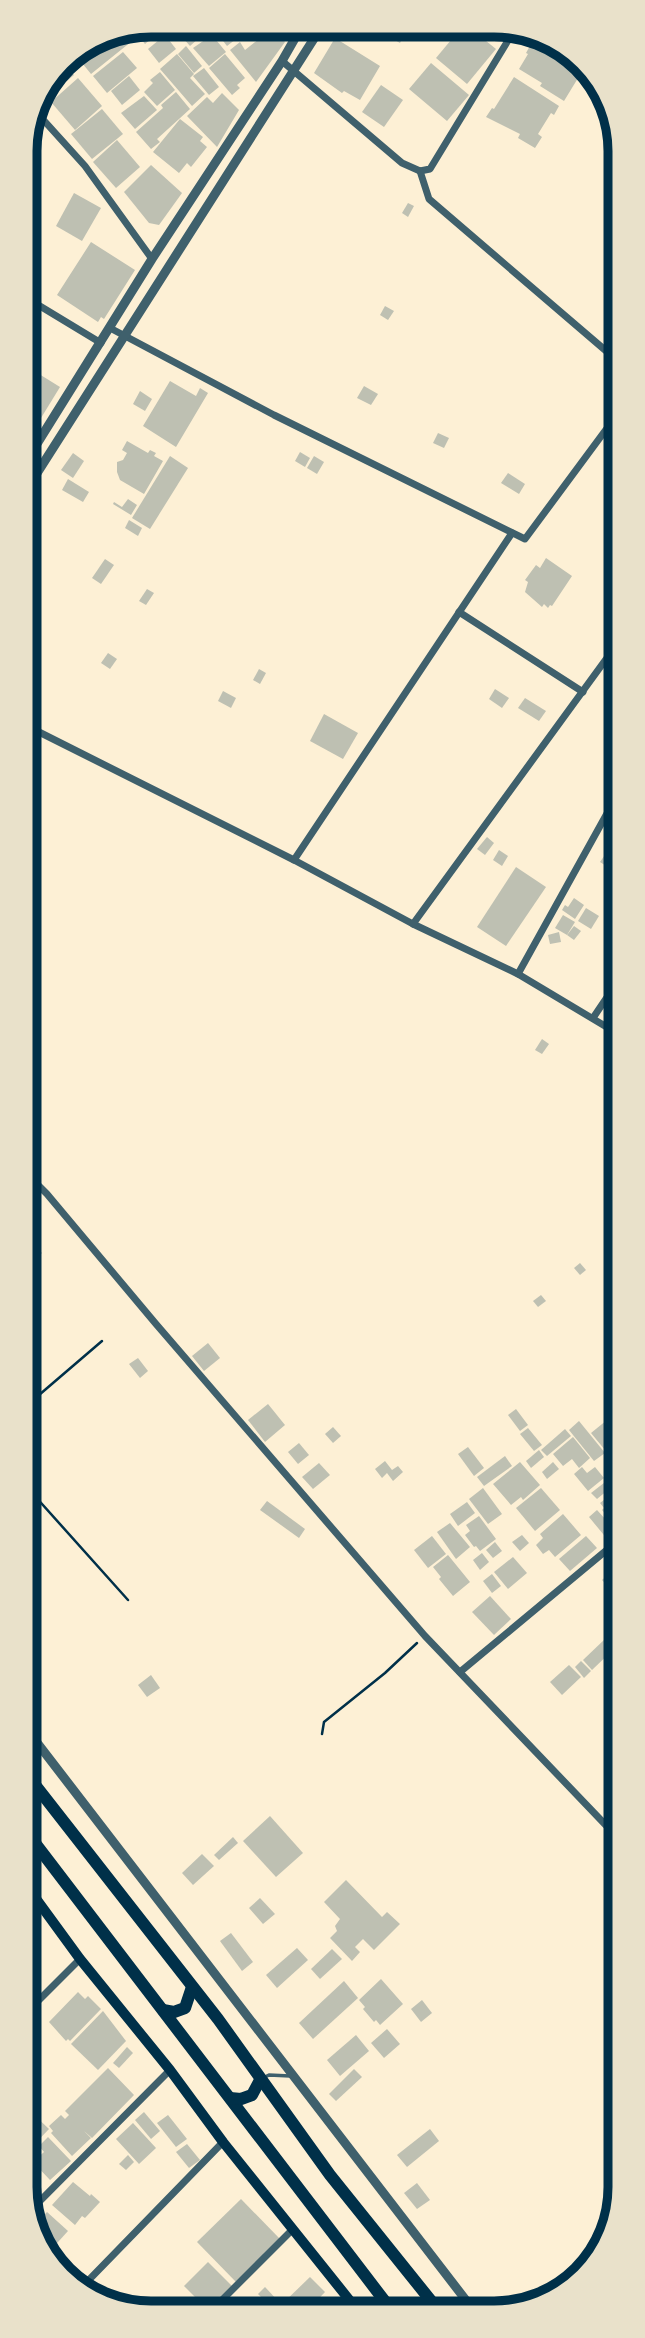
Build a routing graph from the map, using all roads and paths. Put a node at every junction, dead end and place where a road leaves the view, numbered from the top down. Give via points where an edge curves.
1 (295, 37) edge
2 (315, 37) edge
3 (509, 38) edge
4 (282, 61) junction
5 (294, 71) junction
6 (42, 118) edge
7 (421, 172) junction
8 (152, 259) junction
9 (37, 304) edge
10 (110, 328) junction
11 (124, 336) junction
12 (101, 343) junction
13 (608, 352) edge
14 (608, 428) edge
15 (37, 430) edge
16 (43, 433) junction
17 (37, 443) edge
18 (37, 473) edge
19 (512, 533) junction
20 (459, 612) junction
21 (608, 657) edge
22 (583, 692) junction
23 (37, 731) edge
24 (608, 812) edge
25 (294, 860) junction
26 (413, 924) junction
27 (518, 974) junction
28 (608, 996) edge
29 (593, 1018) junction
30 (608, 1027) edge
31 (37, 1184) edge
32 (102, 1341) dead end
33 (37, 1397) edge
34 (37, 1498) edge
35 (608, 1549) edge
36 (128, 1600) dead end
37 (425, 1636) junction
38 (460, 1672) junction
39 (322, 1734) dead end
40 (37, 1743) edge
41 (37, 1787) edge
42 (608, 1827) edge
43 (37, 1844) edge
44 (37, 1900) edge
45 (80, 1959) junction
46 (192, 1987) junction
47 (37, 2002) edge
48 (163, 2010) junction
49 (170, 2070) junction
50 (295, 2077) junction
51 (260, 2080) junction
52 (230, 2098) junction
53 (223, 2143) junction
54 (38, 2203) edge
55 (293, 2229) junction
56 (88, 2281) edge
57 (221, 2301) edge
58 (350, 2301) edge
59 (385, 2301) edge
60 (431, 2301) edge
61 (467, 2301) edge

1 - 4 street
2 - 5 street
3 - 7 street via 430,169
4 - 5 street
4 - 8 street
5 - 7 street via 401,163
5 - 11 street
6 - 8 street via 85,166
7 - 13 street via 429,199
8 - 10 street
9 - 12 street
10 - 11 street
10 - 12 street
11 - 18 street
11 - 19 street
12 - 16 street
14 - 19 street via 525,539
15 - 16 street
16 - 17 street
19 - 20 street
20 - 22 street
20 - 25 street
21 - 22 street
22 - 26 street
23 - 25 street
24 - 27 street
25 - 26 street
26 - 27 street
27 - 29 street
28 - 29 street
29 - 30 street
31 - 37 street
32 - 33 path
34 - 36 path
35 - 38 street
37 - 38 street
37 - 39 path via 324,1721
38 - 42 street
40 - 50 street
41 - 46 highway
43 - 48 highway
44 - 45 main road
45 - 47 street
45 - 49 main road
46 - 48 highway via 185,2008
46 - 51 highway
48 - 52 highway
49 - 53 main road
49 - 54 street
50 - 51 lane via 269,2075
50 - 61 street
51 - 52 highway via 252,2095
51 - 60 highway
52 - 59 highway
53 - 55 main road
53 - 56 street
55 - 57 street
55 - 58 main road

